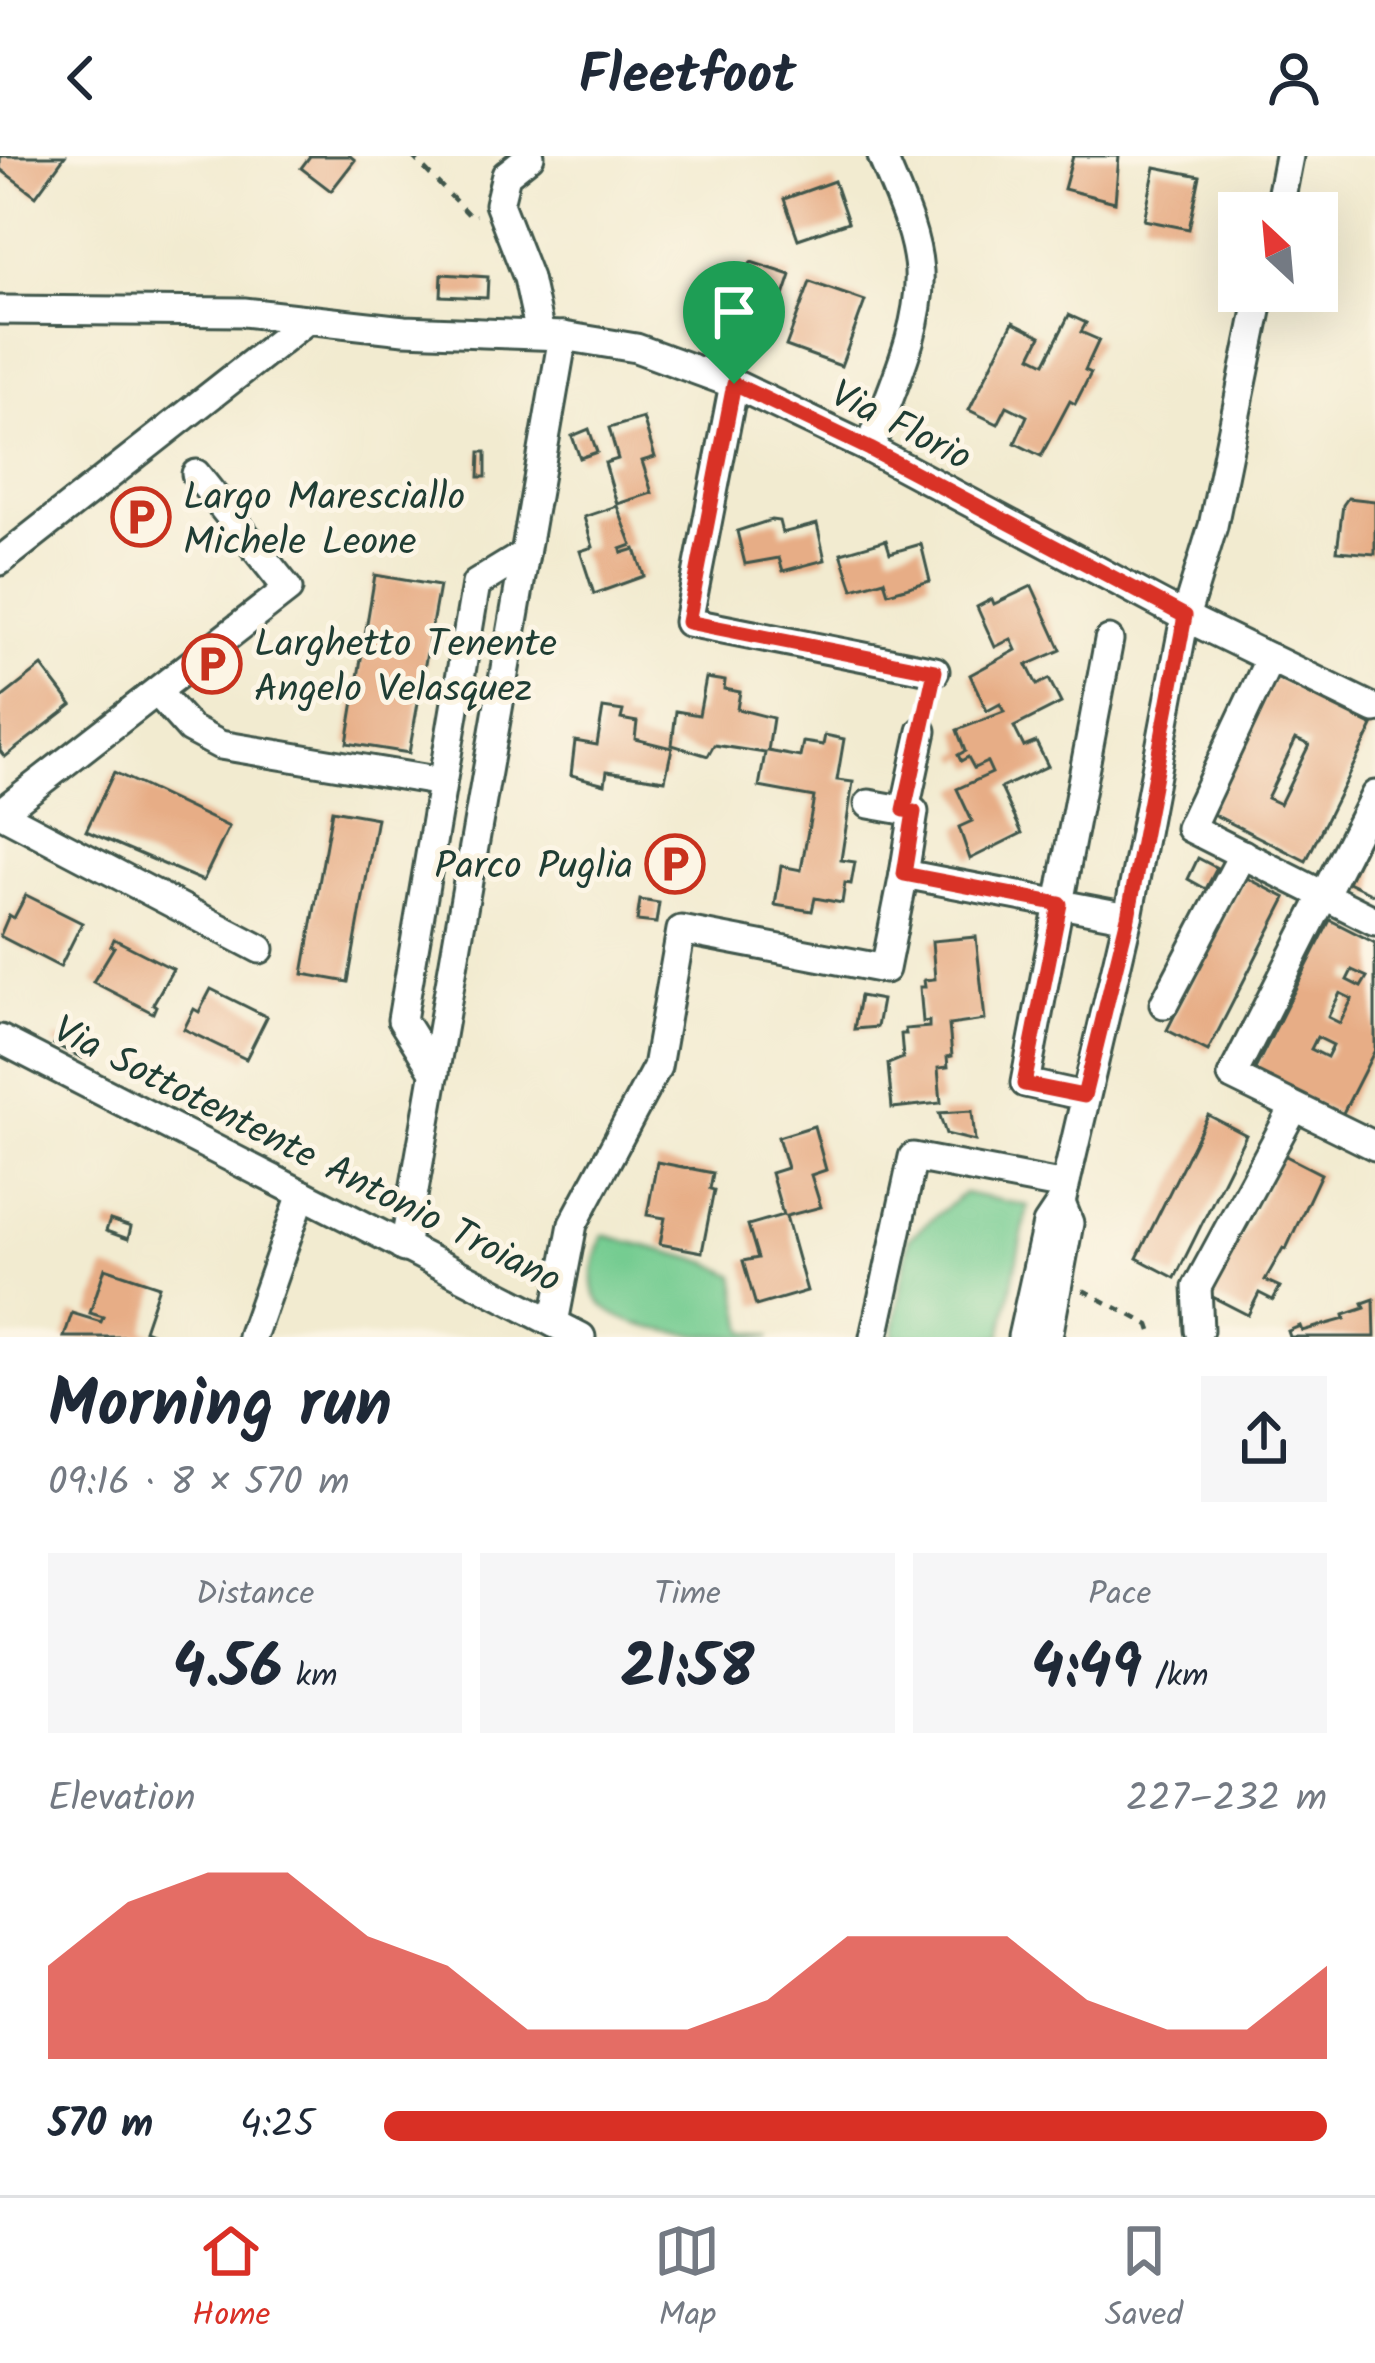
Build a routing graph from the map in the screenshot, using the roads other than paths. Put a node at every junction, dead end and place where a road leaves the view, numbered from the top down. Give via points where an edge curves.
1 (530, 156) edge
2 (882, 156) edge
3 (1289, 156) edge
4 (1282, 192) edge
5 (0, 310) edge
6 (1258, 312) edge
7 (308, 320) junction
8 (551, 335) junction
9 (734, 384) junction
10 (870, 449) junction
11 (196, 474) dead end
12 (525, 554) junction
13 (0, 561) edge
14 (1185, 616) junction
15 (1109, 640) dead end
16 (1270, 658) junction
17 (935, 671) dead end
18 (157, 692) junction
19 (1375, 709) edge
20 (922, 731) dead end
21 (442, 782) junction
22 (1375, 795) edge
23 (869, 804) dead end
24 (904, 810) junction
25 (1, 813) edge
26 (1243, 854) junction
27 (904, 874) junction
28 (1324, 895) junction
29 (1060, 904) junction
30 (1128, 917) junction
31 (1375, 921) edge
32 (260, 949) dead end
33 (1164, 1004) dead end
34 (0, 1039) edge
35 (434, 1073) junction
36 (1084, 1096) junction
37 (1294, 1108) junction
38 (1373, 1141) edge
39 (302, 1194) junction
40 (1063, 1195) junction
41 (404, 1248) junction
42 (554, 1323) junction
43 (1199, 1330) dead end
44 (252, 1337) edge
45 (581, 1337) edge
46 (874, 1337) edge
47 (1022, 1337) edge
48 (1048, 1337) edge

1 - 8 street via 506,175 499,204
2 - 10 street via 919,272 914,324
3 - 4 street
5 - 7 street, Via Florio
6 - 14 street via 1213,526
7 - 8 street, Via Florio
7 - 13 street
8 - 9 street, Via Florio via 636,348
8 - 12 street
9 - 10 street, Via Florio
9 - 17 street via 688,622
10 - 14 street, Via Florio
11 - 18 street via 288,589
12 - 21 street via 476,584
12 - 35 street
14 - 16 street, Via Florio
14 - 30 street
15 - 29 street
16 - 19 street, Via Florio
16 - 26 street via 1190,828
18 - 21 street via 190,729 220,745
18 - 25 street
20 - 24 street
21 - 35 street via 402,1020
22 - 28 street
23 - 24 street
24 - 27 street via 914,812
25 - 32 street
26 - 28 street
26 - 33 street
27 - 29 street
27 - 42 street via 885,969 681,929 657,1066 573,1224
28 - 31 street
28 - 37 street via 1232,1076
29 - 30 street
29 - 36 street via 1024,1084
30 - 36 street
34 - 39 street, Via Sottotentente Antonio Troiano
35 - 41 street
36 - 40 street
37 - 38 street
37 - 43 street via 1197,1287
39 - 41 street, Via Sottotentente Antonio Troiano
39 - 44 street
40 - 46 street via 913,1157
40 - 47 street via 1047,1223
40 - 48 street via 1069,1223
41 - 42 street, Via Sottotentente Antonio Troiano
42 - 45 street, Via Sottotentente Antonio Troiano

